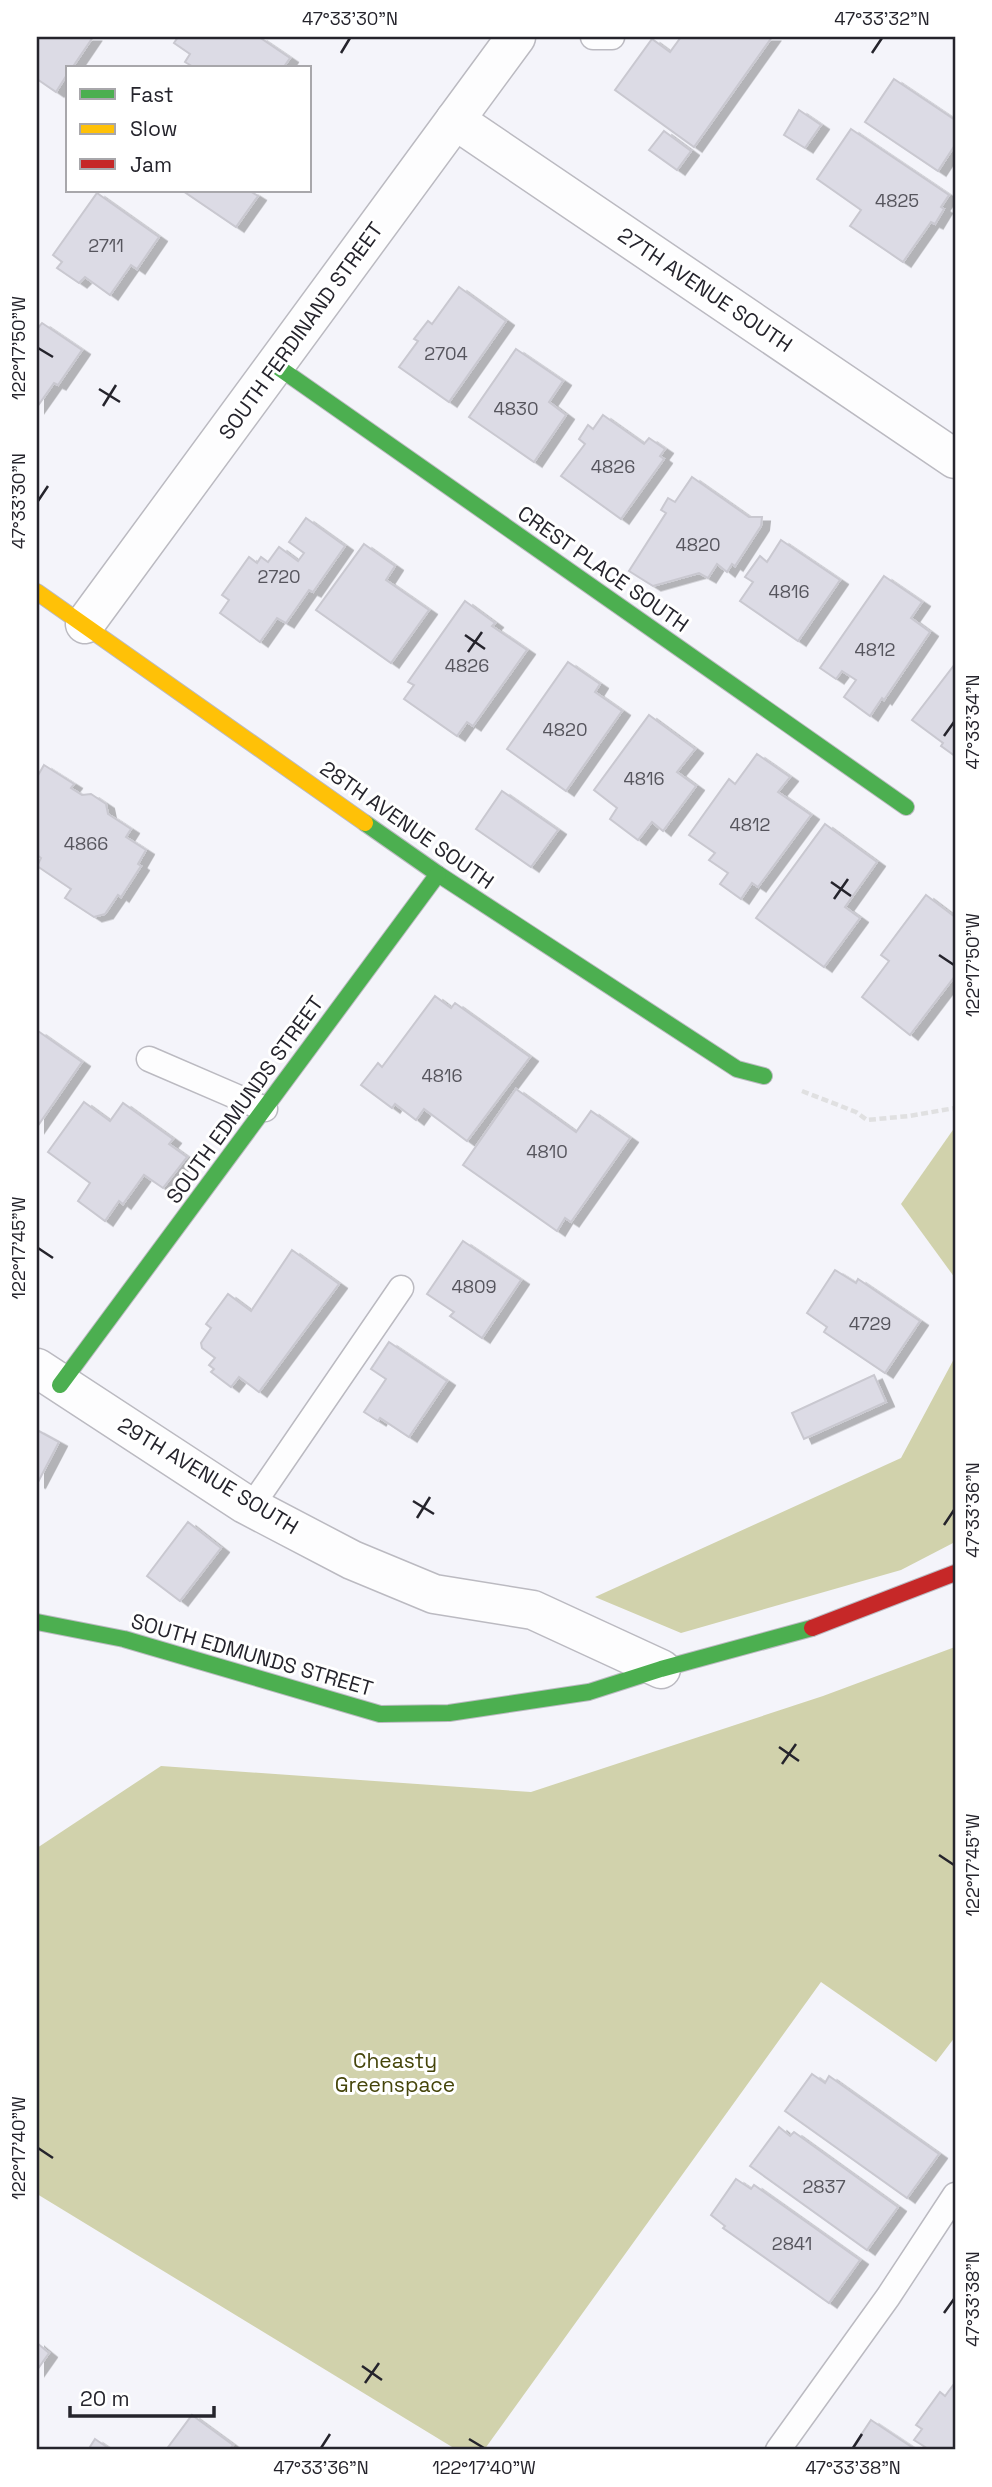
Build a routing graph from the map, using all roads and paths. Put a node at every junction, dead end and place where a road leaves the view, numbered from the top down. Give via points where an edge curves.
1 (516, 37) edge
2 (593, 37) edge
3 (612, 37) edge
4 (455, 120) junction
5 (275, 365) junction
6 (955, 459) edge
7 (37, 592) edge
8 (85, 624) junction
9 (906, 807) dead end
10 (438, 874) junction
11 (149, 1059) dead end
12 (764, 1076) joint
13 (955, 1108) edge
14 (265, 1109) junction
15 (401, 1288) dead end
16 (49, 1376) edge
17 (251, 1507) junction
18 (955, 1573) edge
19 (37, 1622) edge
20 (661, 1669) junction
21 (955, 2195) edge
22 (778, 2450) edge

1 - 4 street, SOUTH FERDINAND STREET
2 - 3 lane
4 - 5 street, SOUTH FERDINAND STREET
4 - 6 street, 27TH AVENUE SOUTH
5 - 8 street, SOUTH FERDINAND STREET
5 - 9 street, CREST PLACE SOUTH
7 - 8 street, 28TH AVENUE SOUTH
8 - 10 street, 28TH AVENUE SOUTH
10 - 12 street, 28TH AVENUE SOUTH via 737,1069
10 - 14 street, SOUTH EDMUNDS STREET
11 - 14 lane
12 - 13 path via 867,1119
14 - 16 street, SOUTH EDMUNDS STREET
15 - 17 lane
16 - 17 street, 29TH AVENUE SOUTH
17 - 20 street, 29TH AVENUE SOUTH via 352,1560 434,1594 533,1611
18 - 20 street, SOUTH EDMUNDS STREET via 817,1627
19 - 20 street, SOUTH EDMUNDS STREET via 124,1639 380,1714 449,1713 589,1692
21 - 22 lane

